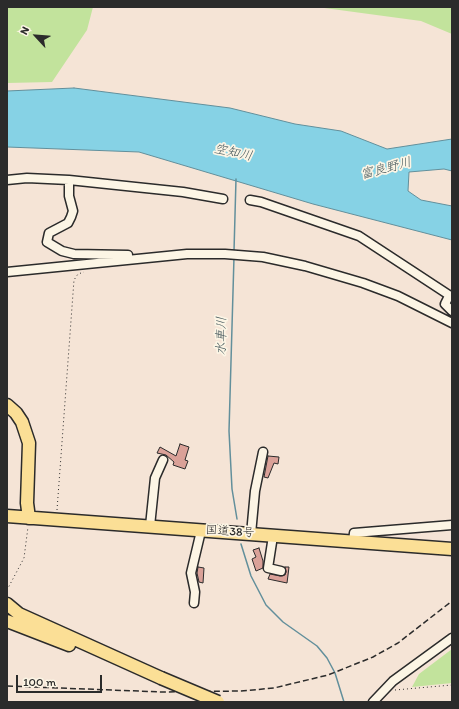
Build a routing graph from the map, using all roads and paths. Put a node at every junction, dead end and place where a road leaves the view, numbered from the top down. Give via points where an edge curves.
1 (7, 180) edge
2 (69, 180) junction
3 (223, 200) dead end
4 (250, 200) dead end
5 (131, 258) junction
6 (88, 271) dead end
7 (7, 272) edge
8 (450, 297) edge
9 (452, 310) edge
10 (452, 323) edge
11 (7, 405) edge
12 (263, 452) dead end
13 (164, 460) dead end
14 (7, 516) edge
15 (29, 518) junction
16 (56, 520) junction
17 (452, 525) edge
18 (150, 526) junction
19 (201, 530) junction
20 (252, 534) junction
21 (273, 536) junction
22 (353, 542) junction
23 (452, 549) edge
24 (281, 570) dead end
25 (7, 590) edge
26 (194, 603) dead end
27 (7, 604) edge
28 (7, 620) edge
29 (452, 638) edge
30 (160, 680) junction
31 (452, 686) edge
32 (384, 689) junction
33 (204, 702) edge
34 (218, 702) edge
35 (373, 702) edge

1 - 2 street
2 - 3 street via 183,192
2 - 5 street via 72,217 68,223 49,232 47,242 62,251 74,254 124,254
4 - 8 street via 359,236
5 - 7 street
5 - 10 street via 205,253 281,260 363,282
6 - 16 path via 78,274 74,280
8 - 9 street via 445,304
11 - 15 highway via 22,422 29,443
12 - 20 street via 255,491
13 - 18 street via 154,483
14 - 15 highway, 国道38号
15 - 16 highway, 国道38号
15 - 25 path via 24,558
16 - 18 highway, 国道38号
17 - 22 street via 354,533
18 - 19 highway, 国道38号
19 - 20 highway, 国道38号
19 - 26 street via 191,573 195,592
20 - 21 highway, 国道38号
21 - 22 highway, 国道38号
21 - 24 street via 268,568
22 - 23 highway, 国道38号
27 - 30 highway via 19,614
28 - 30 highway
29 - 32 street
30 - 33 highway
30 - 34 highway, bridge
31 - 32 path
32 - 35 street

